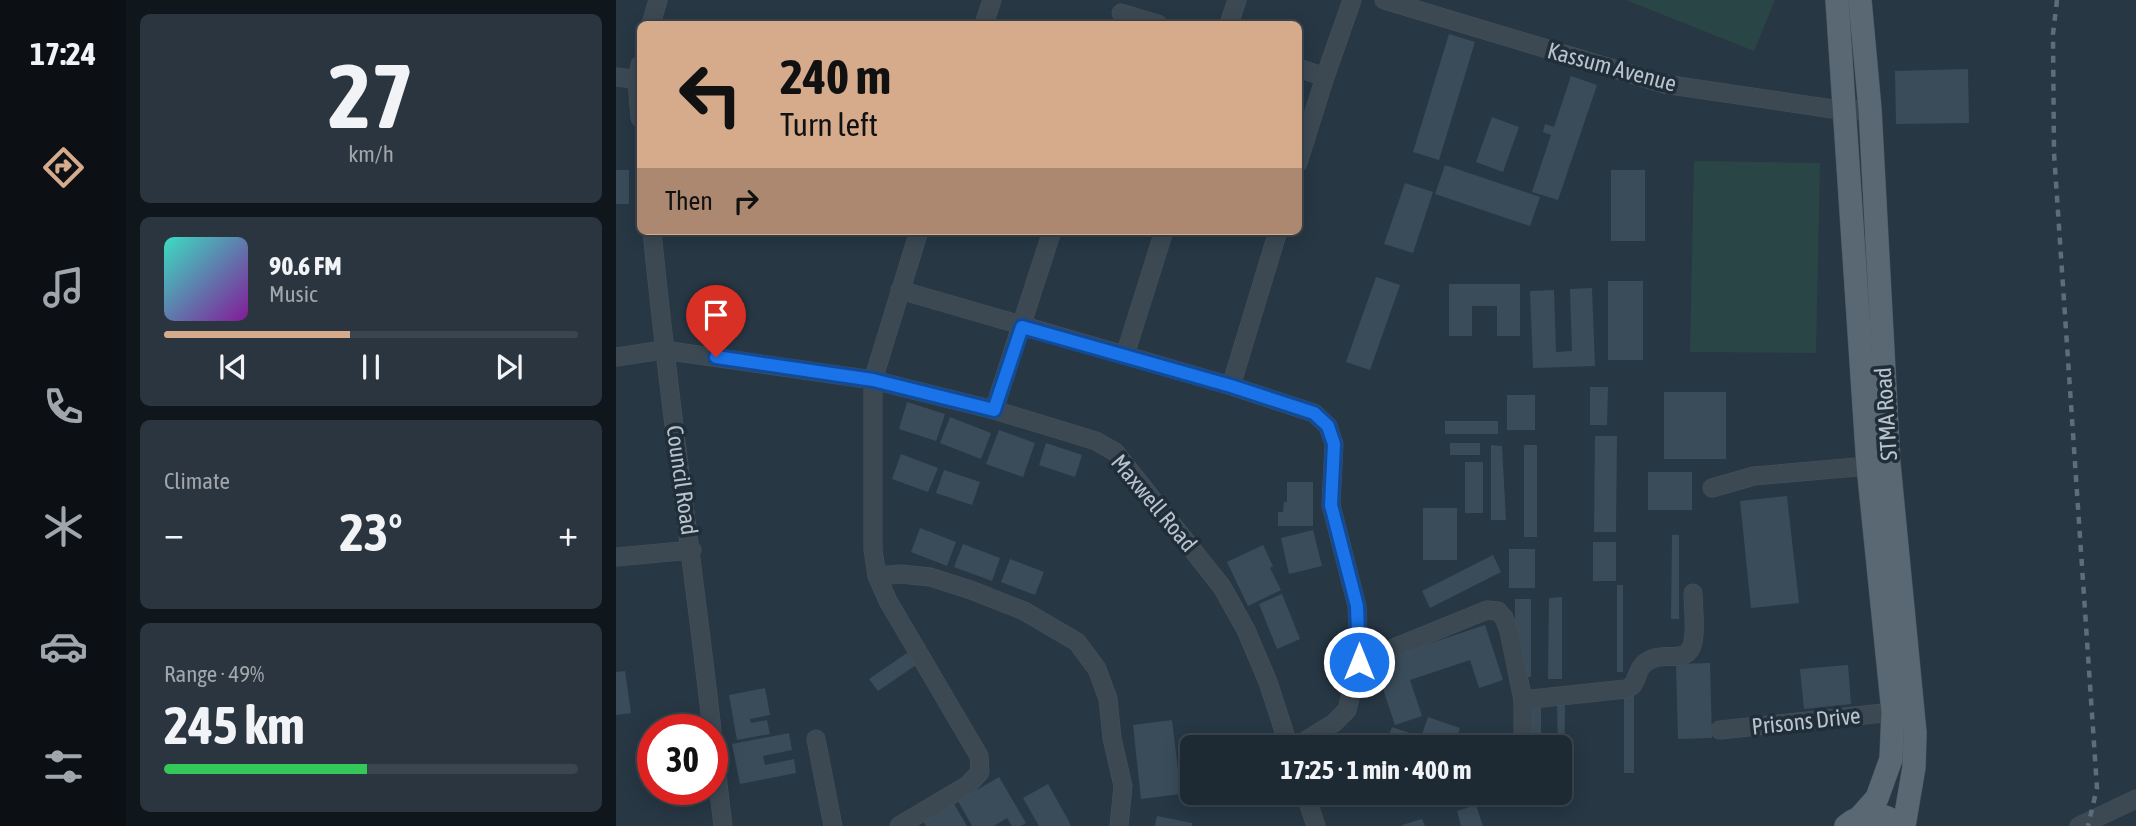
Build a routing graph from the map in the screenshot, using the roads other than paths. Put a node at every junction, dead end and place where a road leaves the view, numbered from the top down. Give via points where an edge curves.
1 (658, 0) edge
2 (992, 0) edge
3 (1237, 0) edge
4 (1352, 0) edge
5 (1384, 0) edge
6 (1837, 0) edge
7 (1860, 0) edge
8 (1121, 12) edge
9 (652, 21) edge
10 (985, 21) edge
11 (1149, 21) edge
12 (1230, 21) edge
13 (1302, 69) edge
14 (637, 75) edge
15 (616, 77) edge
16 (1325, 77) junction
17 (1870, 109) junction
18 (1846, 111) junction
19 (1302, 150) edge
20 (652, 235) edge
21 (918, 235) edge
22 (1051, 235) edge
23 (1163, 235) edge
24 (1277, 235) edge
25 (900, 290) junction
26 (1022, 327) junction
27 (663, 350) junction
28 (1125, 355) junction
29 (616, 357) edge
30 (873, 380) junction
31 (1231, 386) junction
32 (994, 410) junction
33 (1868, 466) junction
34 (1712, 488) dead end
35 (692, 550) junction
36 (616, 557) edge
37 (877, 576) junction
38 (1693, 593) dead end
39 (1359, 662) junction
40 (1522, 700) junction
41 (1892, 712) junction
42 (710, 714) edge
43 (1720, 730) dead end
44 (1285, 735) edge
45 (1314, 735) edge
46 (1522, 735) edge
47 (816, 739) dead end
48 (2136, 799) edge
49 (721, 805) edge
50 (1309, 805) edge
51 (1853, 821) edge
52 (723, 826) edge
53 (833, 826) edge
54 (900, 826) edge
55 (1119, 826) edge
56 (1316, 826) edge
57 (1902, 826) edge
58 (2079, 826) edge

1 - 9 street
2 - 10 street
3 - 12 street
4 - 16 street
5 - 18 street, Kassum Avenue via 1664,84
6 - 18 main road, STMA Road
7 - 17 main road, STMA Road
8 - 11 street
13 - 16 street
14 - 15 street
16 - 19 street
17 - 18 street, Kassum Avenue
17 - 57 main road, STMA Road via 1889,464 1914,722 1914,767
18 - 33 main road, STMA Road
20 - 27 street, Council Road
21 - 25 street
22 - 26 street
23 - 28 street
24 - 31 street
25 - 26 street
25 - 30 street
26 - 28 street
26 - 32 street
27 - 29 street, Maxwell Road
27 - 30 street, Maxwell Road
27 - 35 street, Council Road
28 - 31 street
30 - 32 street, Maxwell Road
30 - 37 street
31 - 39 street via 1314,413 1328,426 1334,444 1331,505 1357,606
32 - 44 street, Maxwell Road via 1096,441 1115,452 1222,587 1246,630
33 - 34 street via 1754,475
33 - 41 main road, STMA Road
35 - 36 street
35 - 42 street, Council Road
37 - 54 street via 979,756 980,772 968,785
37 - 55 street via 930,577 971,590 1024,611 1077,642 1097,669 1108,699 1123,786
38 - 40 street via 1693,638 1691,650 1684,656 1649,661 1626,689
39 - 40 street via 1487,610 1497,611 1510,631
39 - 45 street via 1347,710
40 - 46 street
41 - 43 street, Prisons Drive
41 - 51 main road, STMA Road via 1891,759 1877,798
47 - 53 street
48 - 58 street
49 - 52 street, Council Road
50 - 56 street
51 - 57 main road via 1877,814

